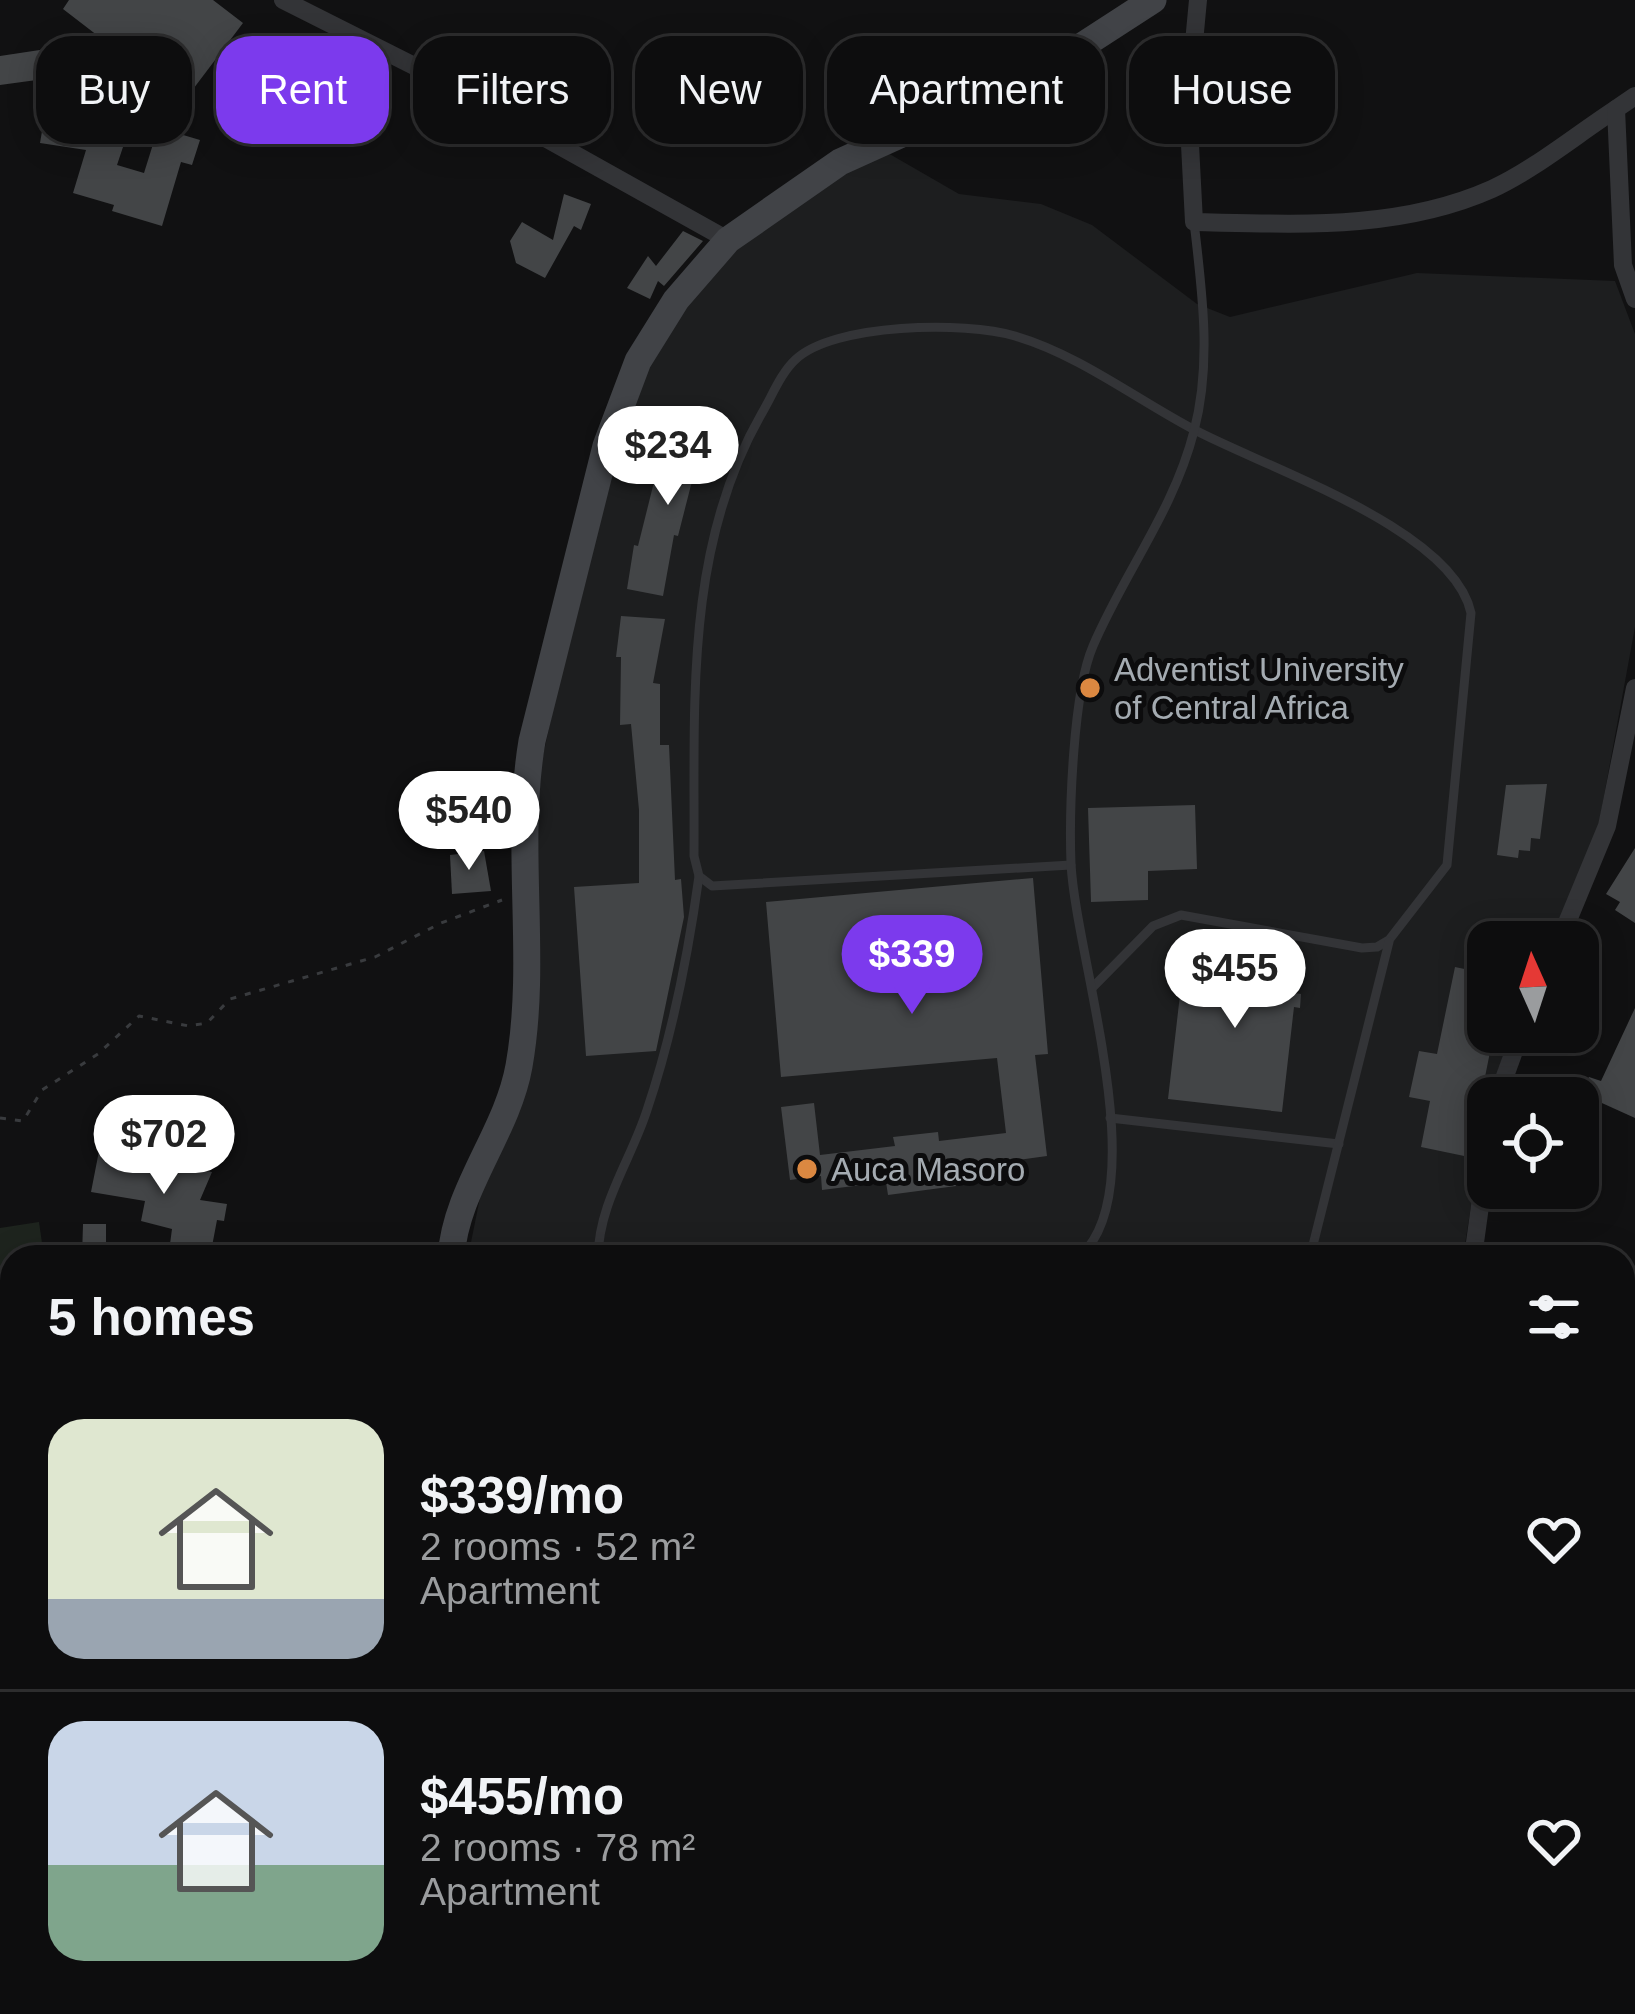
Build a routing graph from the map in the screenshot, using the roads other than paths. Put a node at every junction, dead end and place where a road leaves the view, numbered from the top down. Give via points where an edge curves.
1 (283, 0) edge
2 (1153, 0) edge
3 (1198, 0) edge
4 (1635, 96) edge
5 (1616, 109) junction
6 (1194, 222) junction
7 (728, 240) junction
8 (1635, 299) edge
9 (1195, 430) junction
10 (1635, 688) edge
11 (1071, 866) junction
12 (699, 876) junction
13 (1568, 921) edge
14 (1390, 940) junction
15 (1093, 987) junction
16 (1109, 1118) junction
17 (1339, 1144) junction
18 (1480, 1209) edge
19 (453, 1245) edge
20 (599, 1245) edge
21 (1092, 1245) edge
22 (1313, 1245) edge
23 (1475, 1245) edge

1 - 7 street
2 - 7 street via 1048,68 840,162
3 - 6 street via 1188,106
4 - 5 street
5 - 6 street via 1494,188 1430,209 1314,225
5 - 8 street via 1623,265
6 - 9 lane via 1204,357
7 - 19 street via 638,361 606,446 524,786 519,1066 460,1209
9 - 11 lane via 1168,503 1091,649 1076,718
9 - 12 lane via 1010,334 898,329 825,341 791,364 750,435 711,542 697,630
9 - 14 lane via 1376,518 1441,563 1467,593 1472,613 1448,865
10 - 13 street via 1607,826
11 - 12 lane via 712,886
11 - 15 lane
12 - 20 lane via 675,1018
14 - 15 lane via 1362,948 1180,915 1153,926
14 - 17 lane
15 - 16 lane
16 - 17 lane
16 - 21 lane via 1107,1204
17 - 22 lane
18 - 23 street

